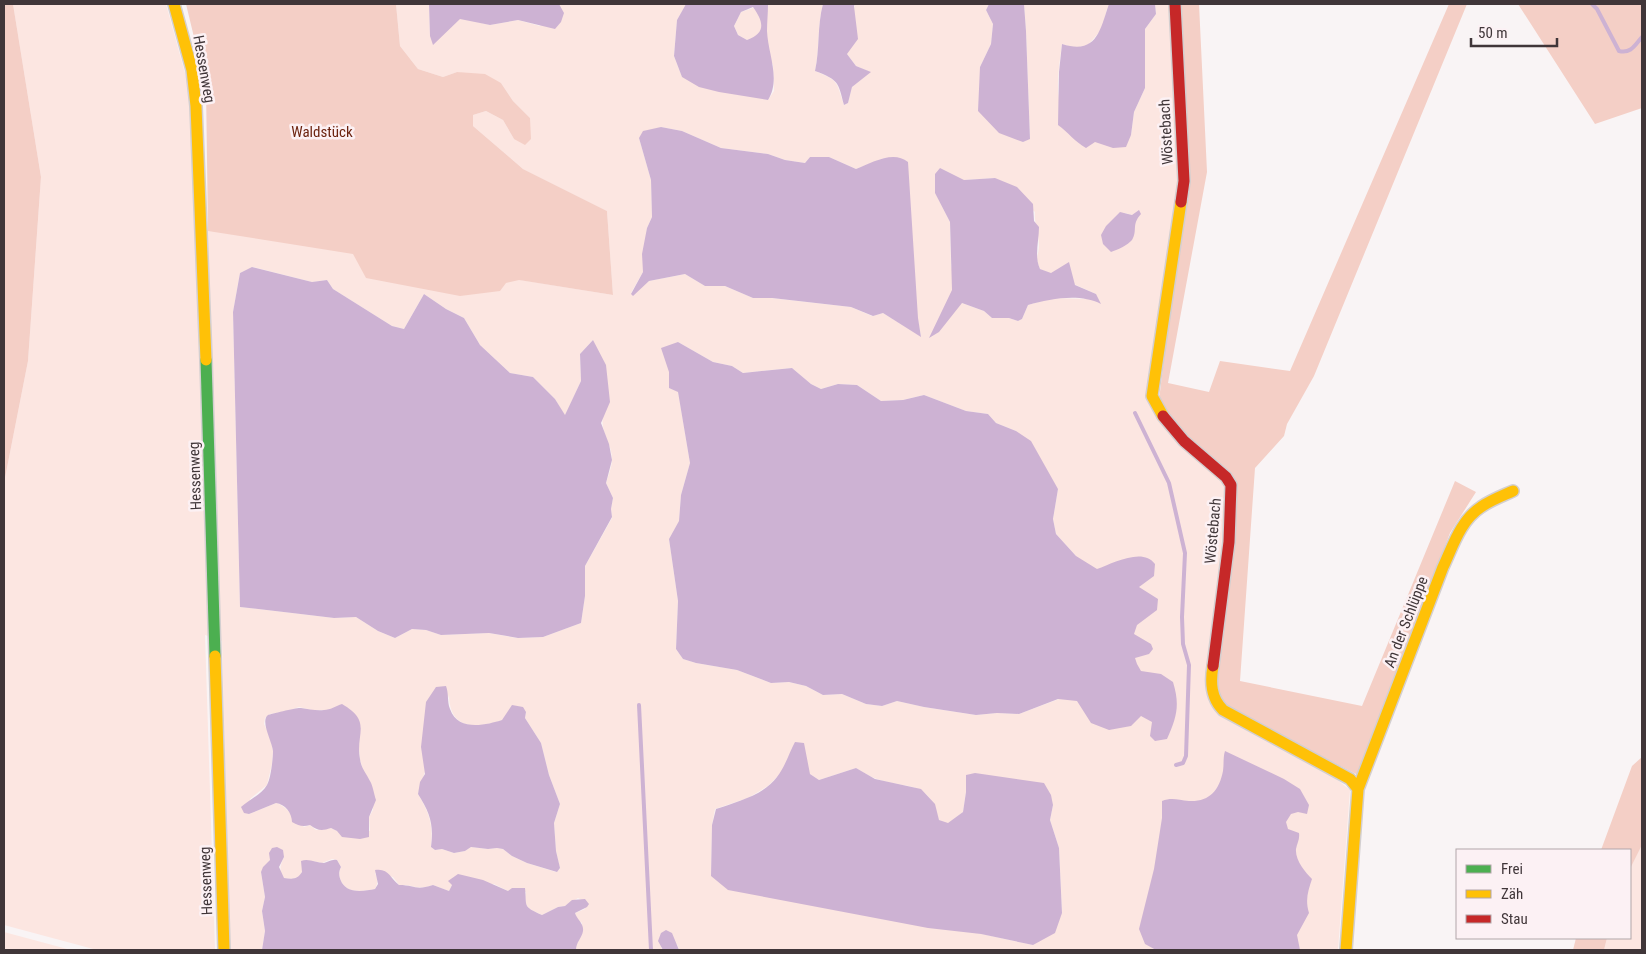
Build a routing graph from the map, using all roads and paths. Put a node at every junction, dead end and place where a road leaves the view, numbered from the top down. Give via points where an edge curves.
1 (174, 4) edge
2 (1175, 4) edge
3 (1514, 491) dead end
4 (1358, 789) junction
5 (224, 950) edge
6 (1346, 950) edge

1 - 5 street, Hessenweg via 192,70 196,106 203,241
2 - 4 street, Wöstebach via 1184,181 1152,391 1158,410 1169,425 1226,477 1232,492 1211,688 1221,710 1350,779
3 - 4 street, An der Schlüppe via 1491,500 1472,513 1460,532
4 - 6 street

